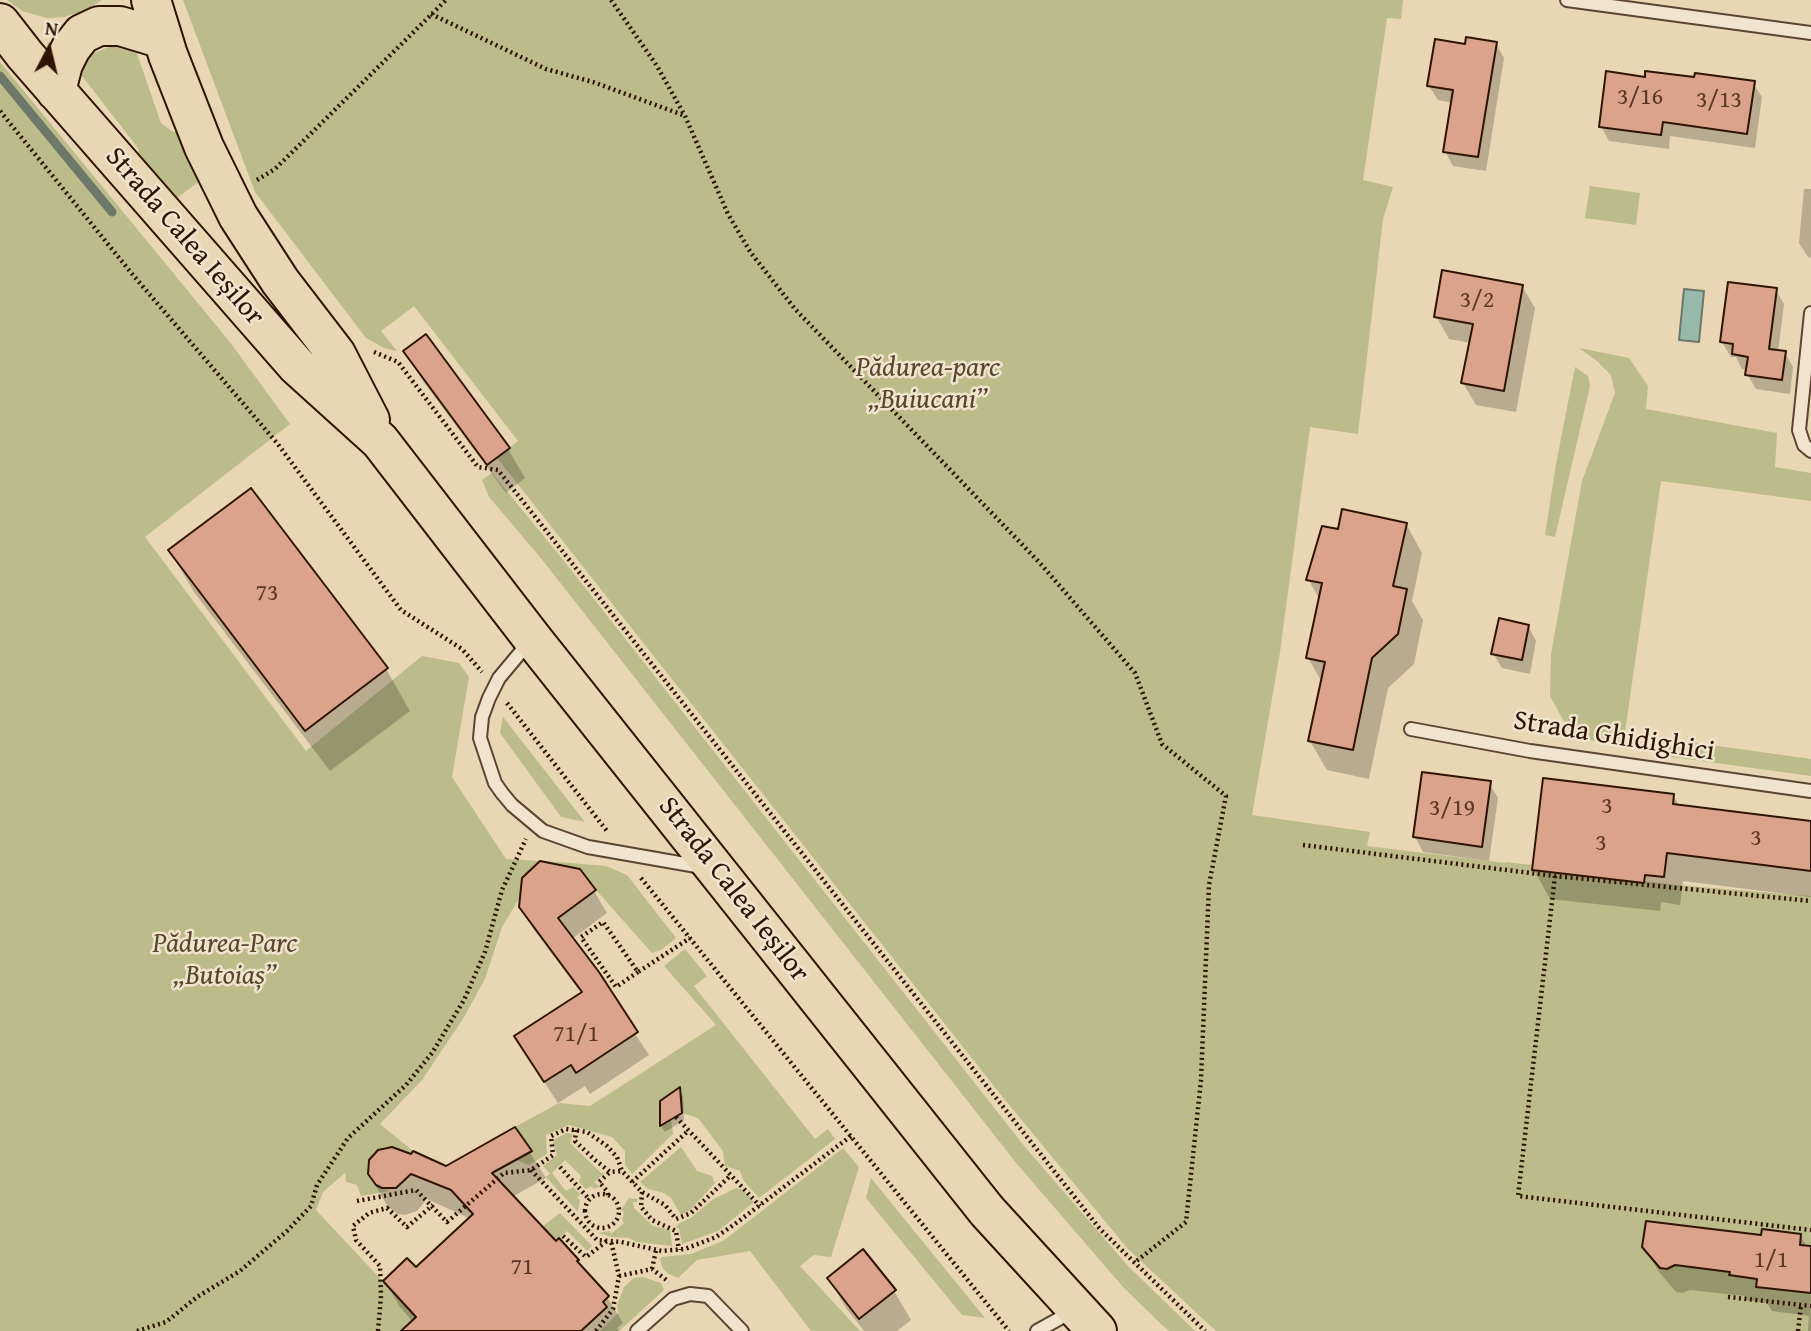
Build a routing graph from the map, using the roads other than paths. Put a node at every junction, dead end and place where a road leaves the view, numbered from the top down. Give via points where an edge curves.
1 (151, 0) edge
2 (1567, 0) edge
3 (0, 23) edge
4 (1811, 33) edge
5 (163, 38) junction
6 (57, 91) junction
7 (1811, 313) edge
8 (380, 441) junction
9 (1811, 451) edge
10 (533, 638) junction
11 (1411, 729) dead end
12 (1811, 791) edge
13 (716, 869) junction
14 (1087, 1320) edge
15 (637, 1331) edge
16 (742, 1331) edge
17 (1037, 1331) edge

1 - 5 main road, Strada Calea Ieșilor
2 - 4 lane
3 - 6 main road, Strada Calea Ieșilor
5 - 6 main road via 120,26 99,26 82,34 67,56
5 - 8 main road, Strada Calea Ieșilor via 204,147 238,216 336,354
6 - 8 main road, Strada Calea Ieșilor via 297,366
7 - 9 lane via 1799,430
8 - 10 main road, Strada Calea Ieșilor
10 - 13 main road, Strada Calea Ieșilor
10 - 13 lane via 494,687 482,717 480,738 502,793 543,831 588,847
11 - 12 lane, Strada Ghidighici via 1530,751
13 - 14 main road, Strada Calea Ieșilor via 987,1211
14 - 17 lane
15 - 16 lane via 681,1296 708,1296

